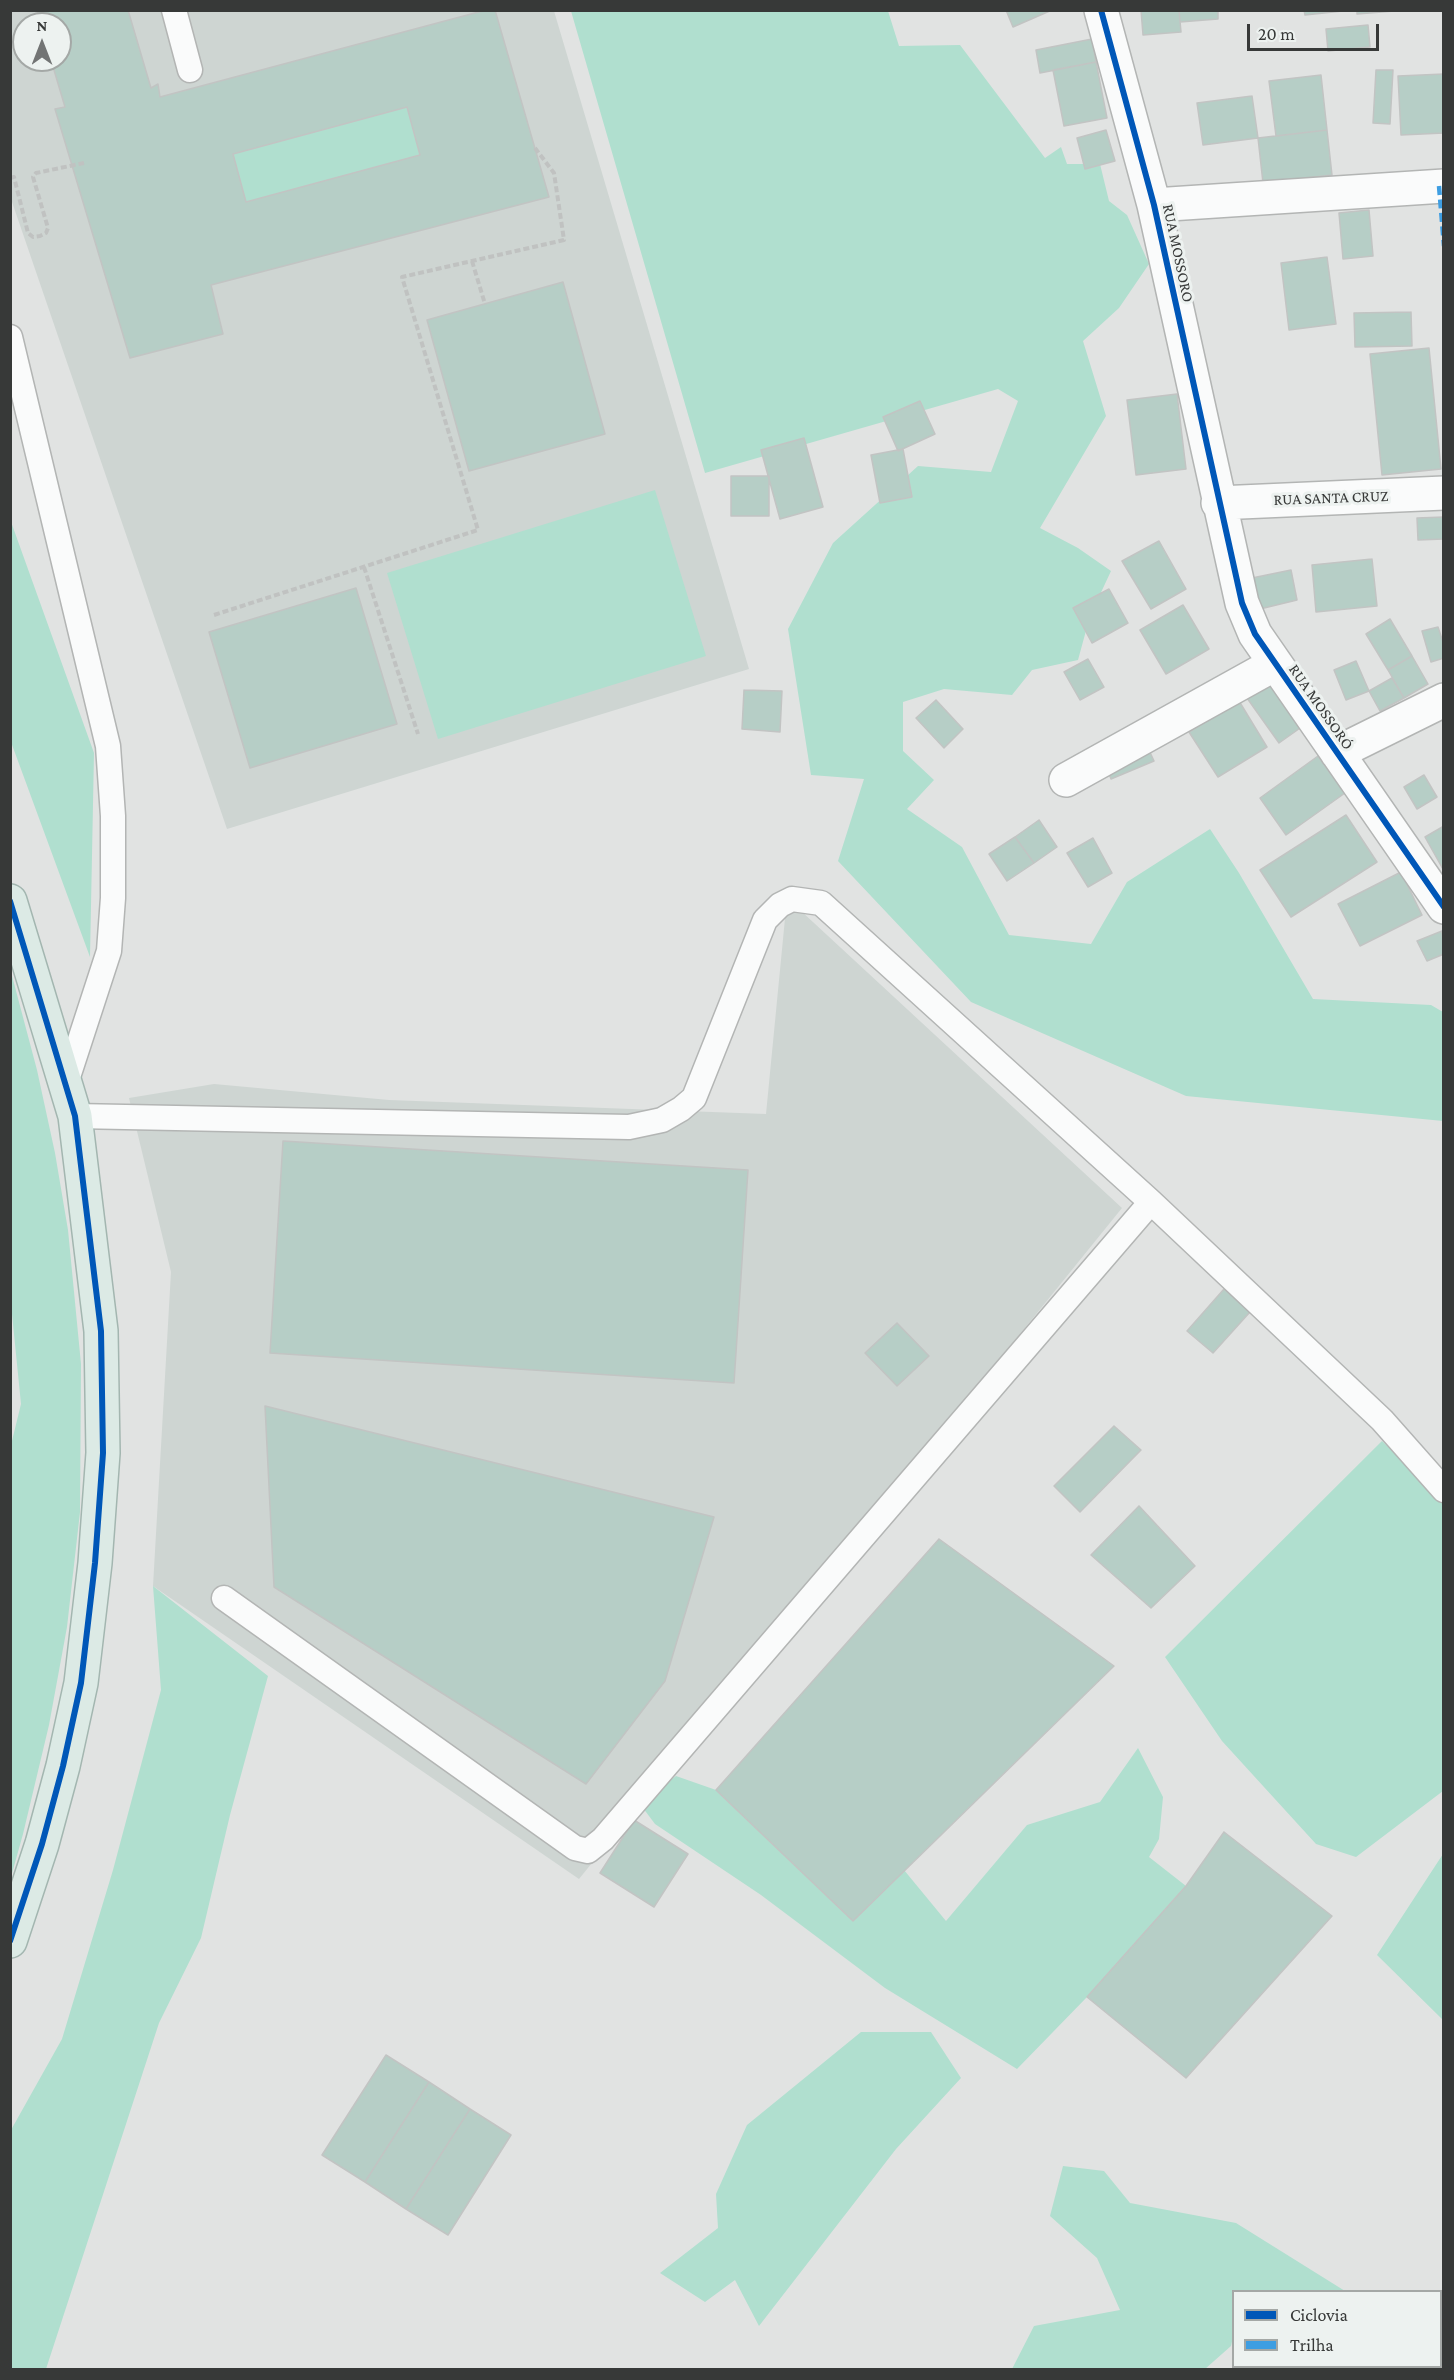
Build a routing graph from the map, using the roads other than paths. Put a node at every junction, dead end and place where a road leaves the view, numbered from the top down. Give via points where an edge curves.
1 (174, 10) edge
2 (1101, 10) edge
3 (190, 70) dead end
4 (1443, 186) edge
5 (1154, 205) junction
6 (10, 337) edge
7 (1443, 493) edge
8 (1218, 503) junction
9 (1275, 664) junction
10 (1443, 700) edge
11 (1337, 753) junction
12 (1066, 780) dead end
13 (10, 901) edge
14 (1443, 907) edge
15 (65, 1086) junction
16 (75, 1116) junction
17 (1151, 1202) junction
18 (1443, 1490) edge
19 (224, 1598) dead end
20 (10, 1941) edge

1 - 3 lane
2 - 5 street, RUA MOSSORO
4 - 5 street, RUA MOSSORO
5 - 8 street, RUA MOSSORO
6 - 15 lane via 108,746 113,816 109,951
7 - 8 street, RUA SANTA CRUZ
8 - 9 street, RUA MOSSORÓ via 1242,603 1255,634
9 - 11 street, RUA MOSSORÓ
9 - 12 street
10 - 11 street
11 - 14 street, RUA MOSSORÓ
13 - 15 highway
15 - 16 highway
16 - 17 lane via 629,1127 662,1120 694,1098 765,920 792,899 806,900 821,903
16 - 20 highway via 101,1331 103,1453 95,1563 81,1683 63,1766
17 - 18 lane via 1382,1420
17 - 19 lane via 603,1839 588,1851 575,1848

